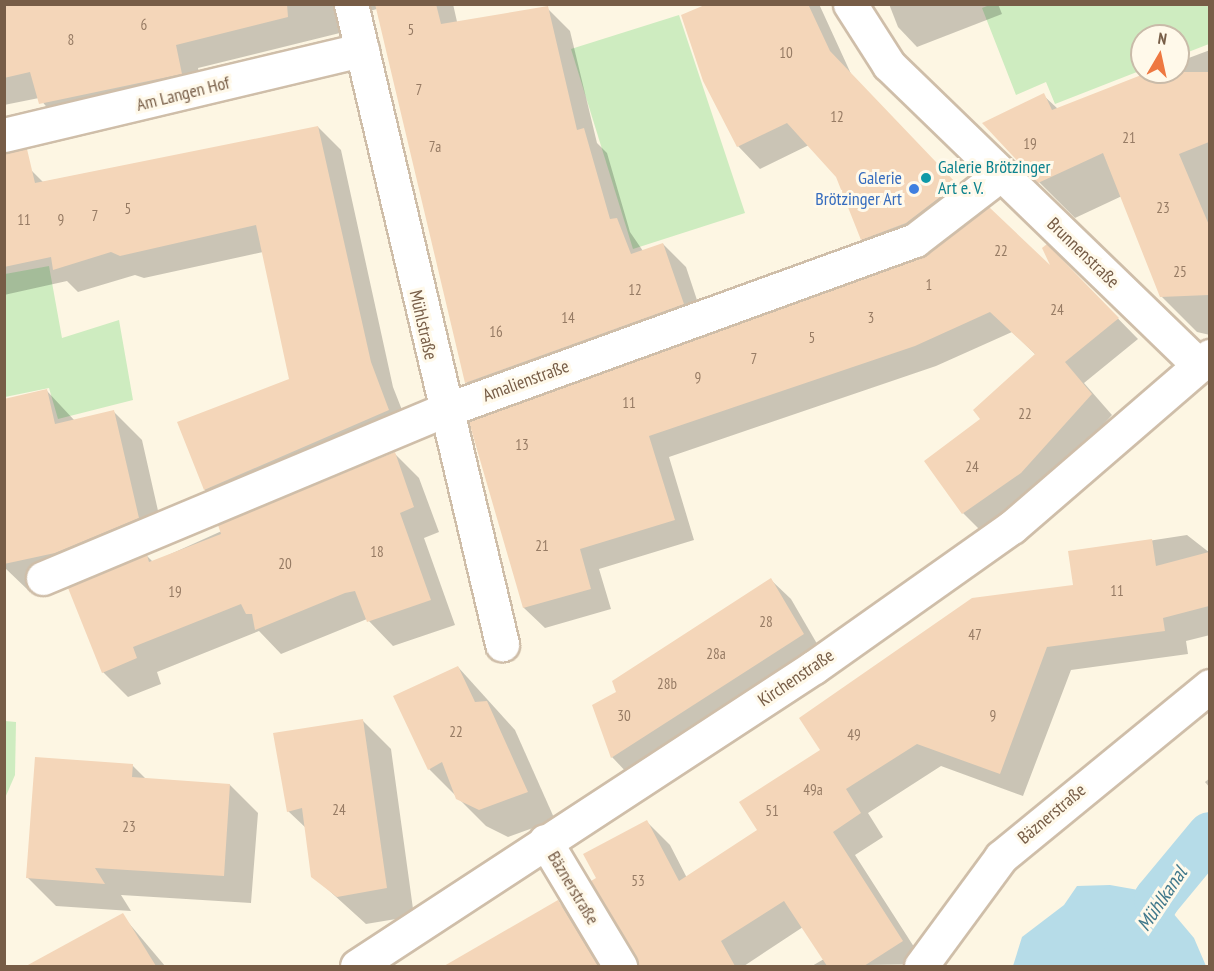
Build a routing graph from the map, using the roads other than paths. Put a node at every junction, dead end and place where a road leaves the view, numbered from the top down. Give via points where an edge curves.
1 (351, 4) edge
2 (850, 4) edge
3 (362, 50) junction
4 (4, 135) edge
5 (1001, 174) junction
6 (1204, 361) edge
7 (443, 411) junction
8 (43, 578) dead end
9 (502, 644) dead end
10 (1209, 686) edge
11 (544, 841) junction
12 (357, 966) edge
13 (620, 966) edge
14 (921, 966) edge

1 - 3 street, Mühlstraße
2 - 5 street, Brunnenstraße via 889,65
3 - 4 street, Am Langen Hof
3 - 7 street, Mühlstraße
5 - 6 street, Brunnenstraße
5 - 7 street, Amalienstraße via 915,240
6 - 11 street, Kirchenstraße via 1012,527 814,667
7 - 8 street, Amalienstraße
7 - 9 street, Mühlstraße
10 - 14 street, Bäznerstraße via 1001,857
11 - 12 street, Kirchenstraße
11 - 13 street, Bäznerstraße

